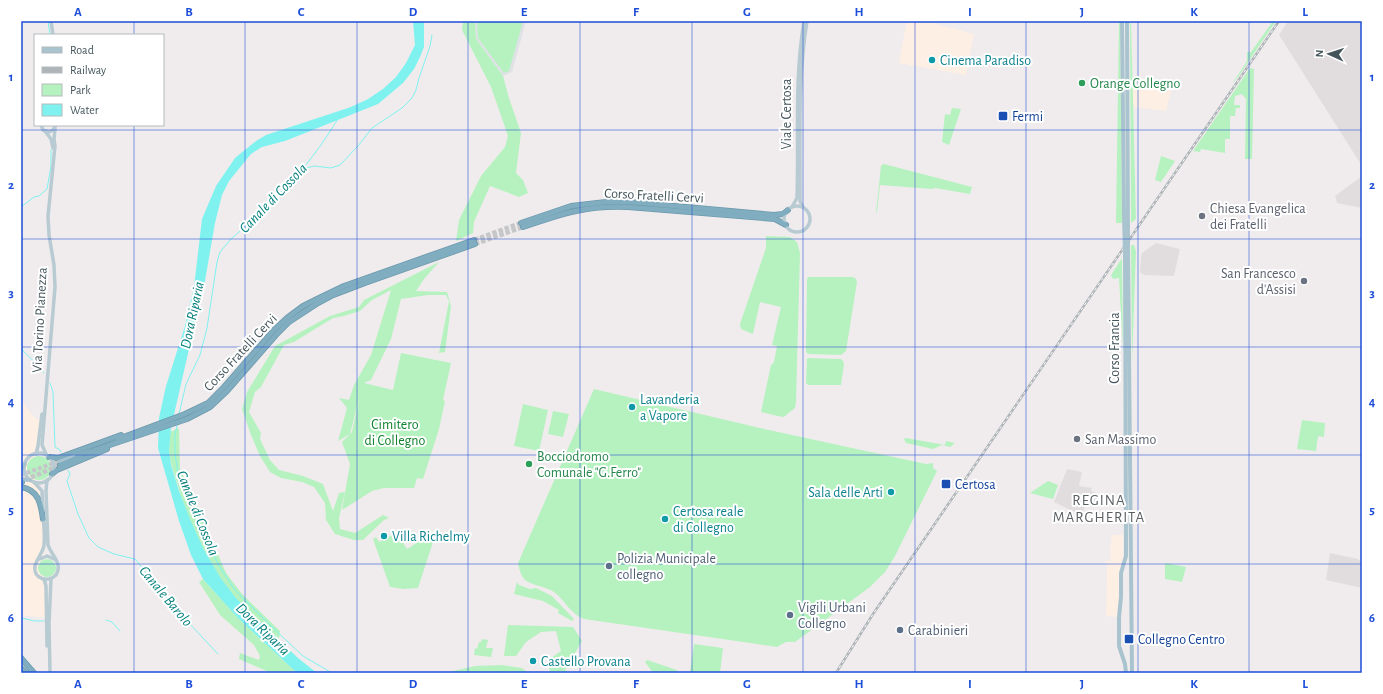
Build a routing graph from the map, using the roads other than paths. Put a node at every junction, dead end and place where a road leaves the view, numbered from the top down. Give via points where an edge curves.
1 (51, 21) edge
2 (804, 21) edge
3 (807, 21) edge
4 (1122, 21) edge
5 (1127, 21) edge
6 (53, 34) edge
7 (42, 126) edge
8 (55, 127) edge
9 (45, 131) junction
10 (54, 152) junction
11 (792, 207) junction
12 (803, 207) junction
13 (788, 210) junction
14 (1126, 216) junction
15 (786, 225) junction
16 (46, 394) junction
17 (186, 416) junction
18 (133, 435) junction
19 (92, 451) junction
20 (36, 454) junction
21 (76, 455) junction
22 (48, 457) junction
23 (60, 463) joint
24 (25, 464) junction
25 (21, 470) edge
26 (52, 474) junction
27 (21, 478) edge
28 (48, 480) junction
29 (32, 481) junction
30 (21, 487) edge
31 (43, 519) junction
32 (39, 559) junction
33 (55, 559) junction
34 (51, 579) junction
35 (44, 580) junction
36 (21, 658) edge
37 (21, 668) edge
38 (26, 673) edge
39 (34, 673) edge
40 (49, 673) edge
41 (1126, 673) edge
42 (1132, 673) edge

1 - 6 main road
2 - 11 main road, Viale Certosa via 797,76 796,198
3 - 12 main road, Viale Certosa via 801,75 800,201
4 - 14 main road, Corso Francia
5 - 14 main road, Corso Francia
7 - 9 main road, Via Torino Pianezza
8 - 9 main road via 49,132
8 - 10 main road, Via Torino Pianezza
9 - 10 main road, Via Torino Pianezza
10 - 16 main road, Via Torino Pianezza via 48,225 55,287
11 - 12 main road
11 - 13 main road
12 - 15 main road via 810,216 807,227 797,231
13 - 15 main road via 785,217
13 - 15 highway, Corso Fratelli Cervi via 774,215 646,203 606,202 571,206 522,225 572,211 608,206 775,219
14 - 41 main road, Corso Francia, bridge via 1126,556 1121,572 1119,627
14 - 42 main road, Corso Francia, bridge
16 - 20 main road, Via Torino Pianezza
16 - 22 main road, Via Torino Pianezza via 42,445
17 - 17 highway, Corso Fratelli Cervi via 205,410 219,399 276,335 305,310 331,296 475,242 344,286 303,306 273,331 208,403
17 - 18 highway, Corso Fratelli Cervi
18 - 19 highway
18 - 21 highway
18 - 22 highway via 108,439 58,458
18 - 26 highway
19 - 21 highway
19 - 23 highway
20 - 22 main road
20 - 24 main road via 28,458
21 - 23 main road
22 - 26 main road via 53,466
24 - 25 main road
24 - 29 main road via 25,472
26 - 28 main road
27 - 29 main road
28 - 29 main road via 42,483
28 - 33 main road via 47,536 50,551
29 - 31 main road via 42,491
30 - 31 highway via 35,493 39,499
31 - 32 main road via 44,546
32 - 33 main road via 47,556
32 - 35 main road via 36,572
33 - 34 main road via 59,565 58,572
34 - 35 main road
34 - 40 main road
35 - 40 main road
36 - 39 highway
37 - 38 highway

